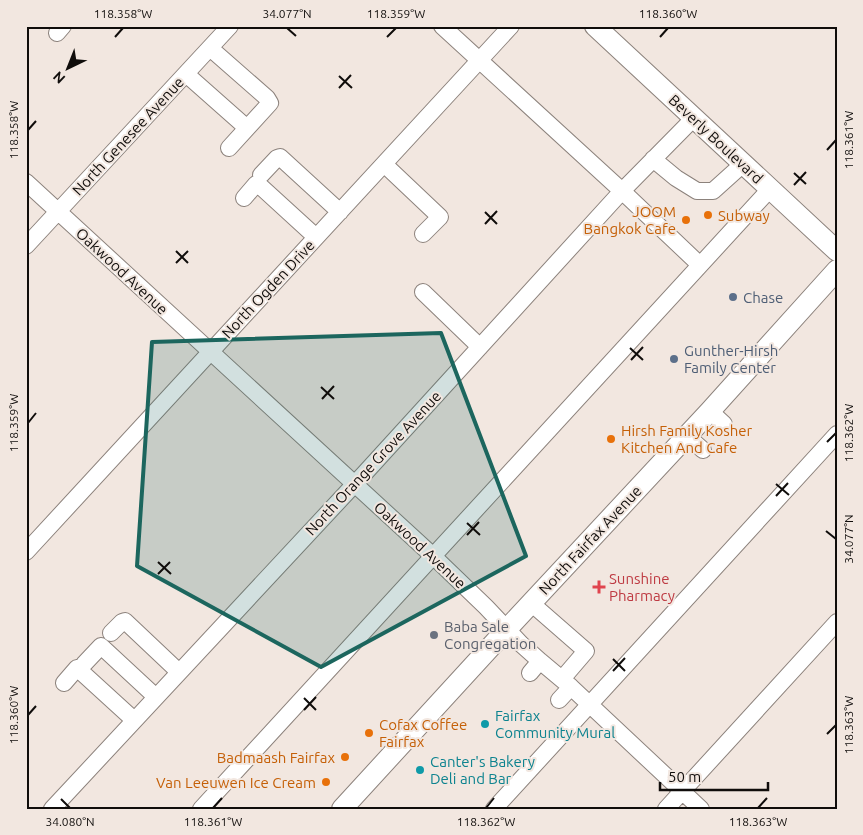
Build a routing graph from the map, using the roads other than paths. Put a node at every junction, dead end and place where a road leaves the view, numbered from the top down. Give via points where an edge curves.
1 (230, 26) edge
2 (442, 26) edge
3 (511, 26) edge
4 (595, 26) edge
5 (210, 48) junction
6 (479, 61) junction
7 (186, 74) junction
8 (694, 118) junction
9 (247, 128) junction
10 (229, 148) dead end
11 (654, 159) junction
12 (384, 164) junction
13 (743, 164) junction
14 (261, 175) dead end
15 (26, 182) edge
16 (770, 189) junction
17 (622, 191) junction
18 (244, 198) dead end
19 (58, 212) junction
20 (340, 212) junction
21 (423, 234) dead end
22 (316, 237) junction
23 (26, 246) edge
24 (837, 251) edge
25 (700, 265) junction
26 (837, 270) edge
27 (423, 292) dead end
28 (480, 347) junction
29 (210, 352) junction
30 (837, 434) edge
31 (687, 436) junction
32 (703, 450) dead end
33 (354, 484) junction
34 (26, 552) edge
35 (433, 556) junction
36 (531, 603) junction
37 (837, 622) edge
38 (507, 629) junction
39 (111, 633) dead end
40 (84, 664) dead end
41 (179, 672) junction
42 (64, 683) dead end
43 (567, 683) junction
44 (156, 697) junction
45 (559, 700) dead end
46 (590, 705) junction
47 (134, 720) junction
48 (682, 791) junction
49 (52, 809) edge
50 (201, 809) edge
51 (342, 809) edge
52 (494, 809) edge
53 (666, 809) edge
54 (701, 809) edge

1 - 5 street, North Genesee Avenue
2 - 6 street
3 - 6 street, North Ogden Drive
4 - 8 main road, Beverly Boulevard
5 - 7 street, North Genesee Avenue
5 - 9 street via 270,104
6 - 12 street, North Ogden Drive
6 - 17 street
7 - 9 street
7 - 19 street, North Genesee Avenue
8 - 11 street, North Orange Grove Avenue
8 - 13 main road, Beverly Boulevard
9 - 10 street
11 - 13 street via 697,191 714,192
11 - 17 street, North Orange Grove Avenue
12 - 20 street, North Ogden Drive
12 - 21 street via 440,217
13 - 16 main road, Beverly Boulevard
14 - 20 street via 280,157
15 - 19 street, Oakwood Avenue
16 - 24 main road, Beverly Boulevard
16 - 25 street
17 - 25 street
17 - 28 street, North Orange Grove Avenue
18 - 22 street via 258,185
19 - 23 street, North Genesee Avenue
19 - 29 street, Oakwood Avenue
20 - 22 street, North Ogden Drive
22 - 29 street, North Ogden Drive
25 - 35 street
26 - 31 main road, North Fairfax Avenue via 717,417
27 - 28 street
28 - 33 street, North Orange Grove Avenue
29 - 33 street, Oakwood Avenue
29 - 34 street, North Ogden Drive
30 - 46 street
31 - 32 street
31 - 36 main road, North Fairfax Avenue
33 - 35 street, Oakwood Avenue
33 - 41 street, North Orange Grove Avenue
35 - 38 street, Oakwood Avenue
35 - 50 street
36 - 38 main road, North Fairfax Avenue
36 - 43 street via 586,651
37 - 48 street
38 - 43 street, Oakwood Avenue via 535,667
38 - 51 main road, North Fairfax Avenue
39 - 41 street via 125,621
40 - 44 street via 100,646
41 - 44 street, North Orange Grove Avenue
42 - 47 street via 77,668
43 - 45 street
43 - 46 street, Oakwood Avenue
44 - 47 street, North Orange Grove Avenue
46 - 48 street, Oakwood Avenue
46 - 52 street
47 - 49 street, North Orange Grove Avenue
48 - 53 street
48 - 54 street, Oakwood Avenue

